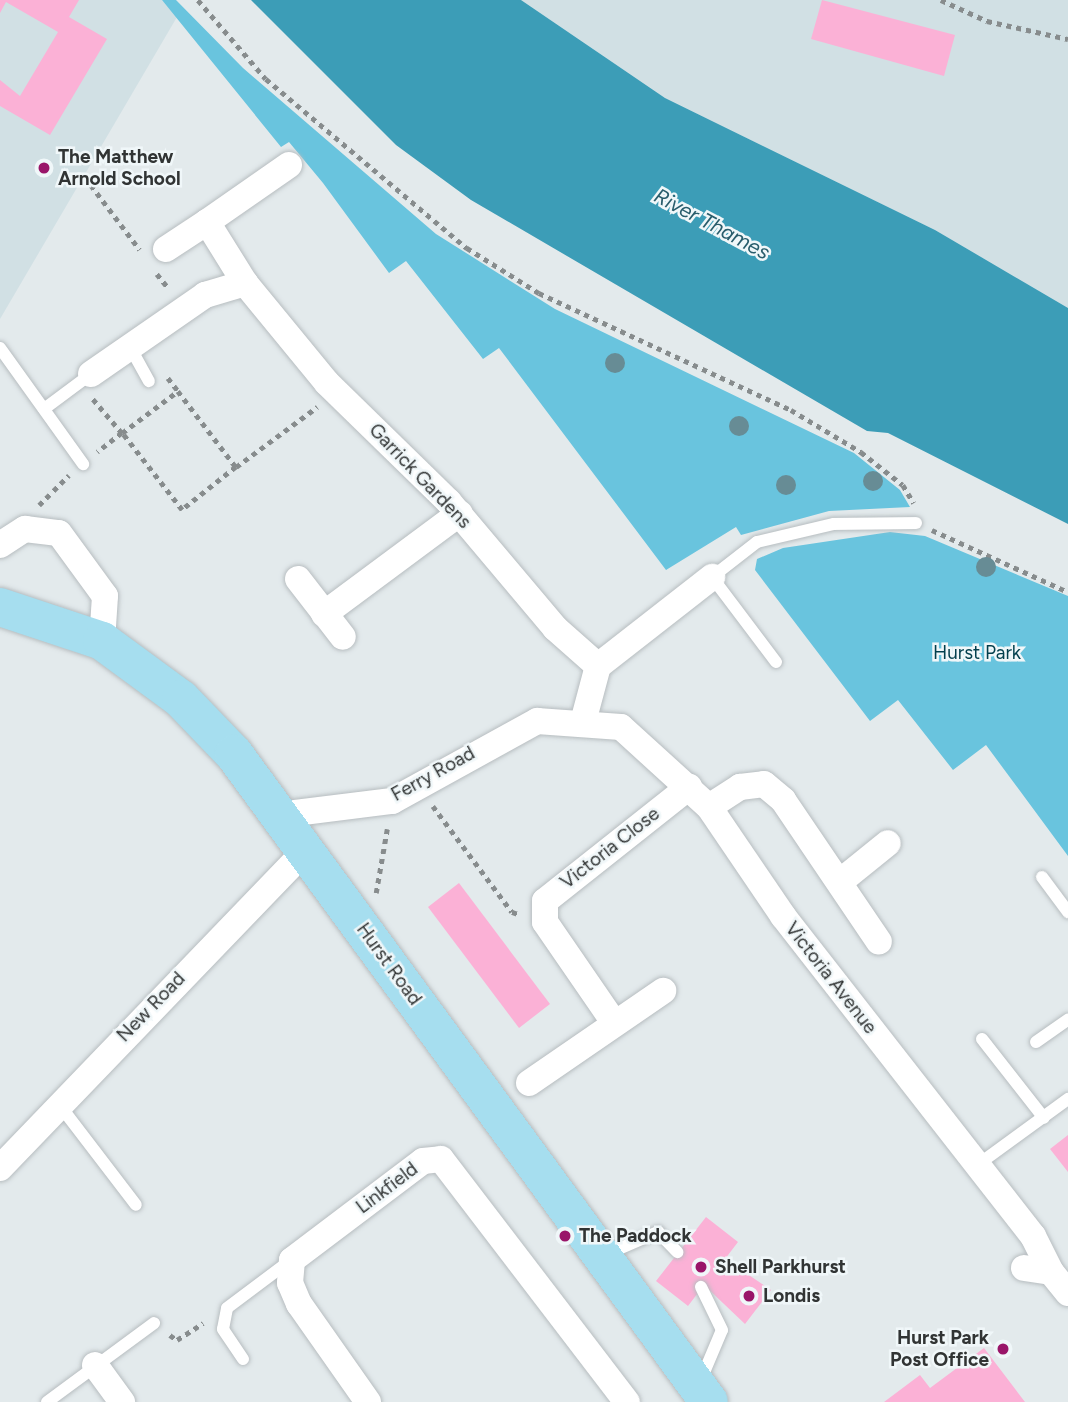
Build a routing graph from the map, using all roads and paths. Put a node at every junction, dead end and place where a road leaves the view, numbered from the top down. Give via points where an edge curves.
1 (198, 0) edge
2 (941, 0) edge
3 (1068, 39) edge
4 (289, 165) dead end
5 (207, 222) junction
6 (166, 249) dead end
7 (245, 283) junction
8 (130, 347) junction
9 (0, 348) edge
10 (90, 374) joint
11 (149, 380) dead end
12 (337, 392) junction
13 (44, 408) junction
14 (83, 464) dead end
15 (236, 467) junction
16 (460, 513) junction
17 (916, 523) junction
18 (0, 545) edge
19 (712, 577) junction
20 (298, 579) dead end
21 (1068, 592) edge
22 (0, 607) edge
23 (324, 614) junction
24 (343, 637) dead end
25 (102, 641) junction
26 (776, 662) dead end
27 (598, 666) junction
28 (583, 722) junction
29 (418, 786) junction
30 (689, 787) junction
31 (392, 800) junction
32 (709, 807) junction
33 (279, 815) junction
34 (888, 843) dead end
35 (306, 850) junction
36 (1042, 877) dead end
37 (841, 881) junction
38 (1068, 912) edge
39 (545, 922) junction
40 (361, 926) junction
41 (879, 942) dead end
42 (663, 991) dead end
43 (1068, 1020) edge
44 (613, 1021) junction
45 (982, 1039) dead end
46 (1036, 1042) dead end
47 (529, 1083) dead end
48 (1068, 1099) edge
49 (57, 1102) junction
50 (1044, 1118) junction
51 (976, 1166) junction
52 (0, 1168) edge
53 (136, 1205) dead end
54 (677, 1252) dead end
55 (604, 1256) junction
56 (292, 1260) junction
57 (1016, 1272) dead end
58 (1051, 1272) junction
59 (701, 1287) dead end
60 (1068, 1293) edge
61 (228, 1308) junction
62 (154, 1323) joint
63 (243, 1359) dead end
64 (95, 1365) junction
65 (703, 1394) edge
66 (47, 1402) edge
67 (122, 1402) edge
68 (368, 1402) edge
69 (627, 1402) edge

1 - 17 path via 266,79 467,248 539,293 791,410 861,452 903,485
2 - 3 path via 987,21
4 - 5 street
5 - 6 street
5 - 7 street, Garrick Gardens
7 - 8 street via 205,295
7 - 12 street, Garrick Gardens
8 - 10 street
8 - 11 lane
9 - 13 lane
10 - 13 lane
12 - 15 path
12 - 16 street, Garrick Gardens
13 - 14 lane
15 - 15 path via 178,391 122,433 182,510
16 - 23 street
16 - 27 street, Garrick Gardens via 555,628
17 - 19 lane via 834,524 757,542
17 - 21 path
18 - 25 street via 25,528 59,533 105,596
19 - 26 lane
19 - 27 street
20 - 23 street
22 - 25 main road, Hurst Road
23 - 24 street
25 - 33 main road, Hurst Road via 181,699
27 - 28 street
28 - 29 street, Ferry Road via 537,721
28 - 30 street, Victoria Avenue via 621,727
29 - 31 street, Ferry Road
29 - 39 path via 512,912
30 - 32 street, Victoria Avenue
30 - 39 street, Victoria Close via 557,888 545,901
31 - 33 street, Ferry Road
31 - 40 path via 375,898
32 - 37 street via 740,787 764,784 783,800
32 - 51 street, Victoria Avenue via 783,916
33 - 35 main road, Hurst Road
34 - 37 street
35 - 40 main road, Hurst Road
35 - 49 street, New Road
36 - 38 lane
37 - 41 street
39 - 44 street
40 - 55 main road, Hurst Road
42 - 44 street
43 - 46 lane
44 - 47 street
45 - 50 lane
48 - 50 lane
49 - 52 street, New Road
49 - 53 lane
50 - 51 lane
51 - 58 street, Victoria Avenue via 1033,1236
54 - 55 lane via 658,1232
55 - 65 main road, Hurst Road
56 - 61 lane
56 - 68 street via 290,1283 299,1304
56 - 69 street, Linkfield via 423,1161 441,1159
57 - 58 street
58 - 60 street, Victoria Avenue
59 - 65 lane via 722,1330
61 - 62 path via 177,1340
61 - 63 lane via 223,1329
62 - 64 lane
64 - 66 lane
64 - 67 street

